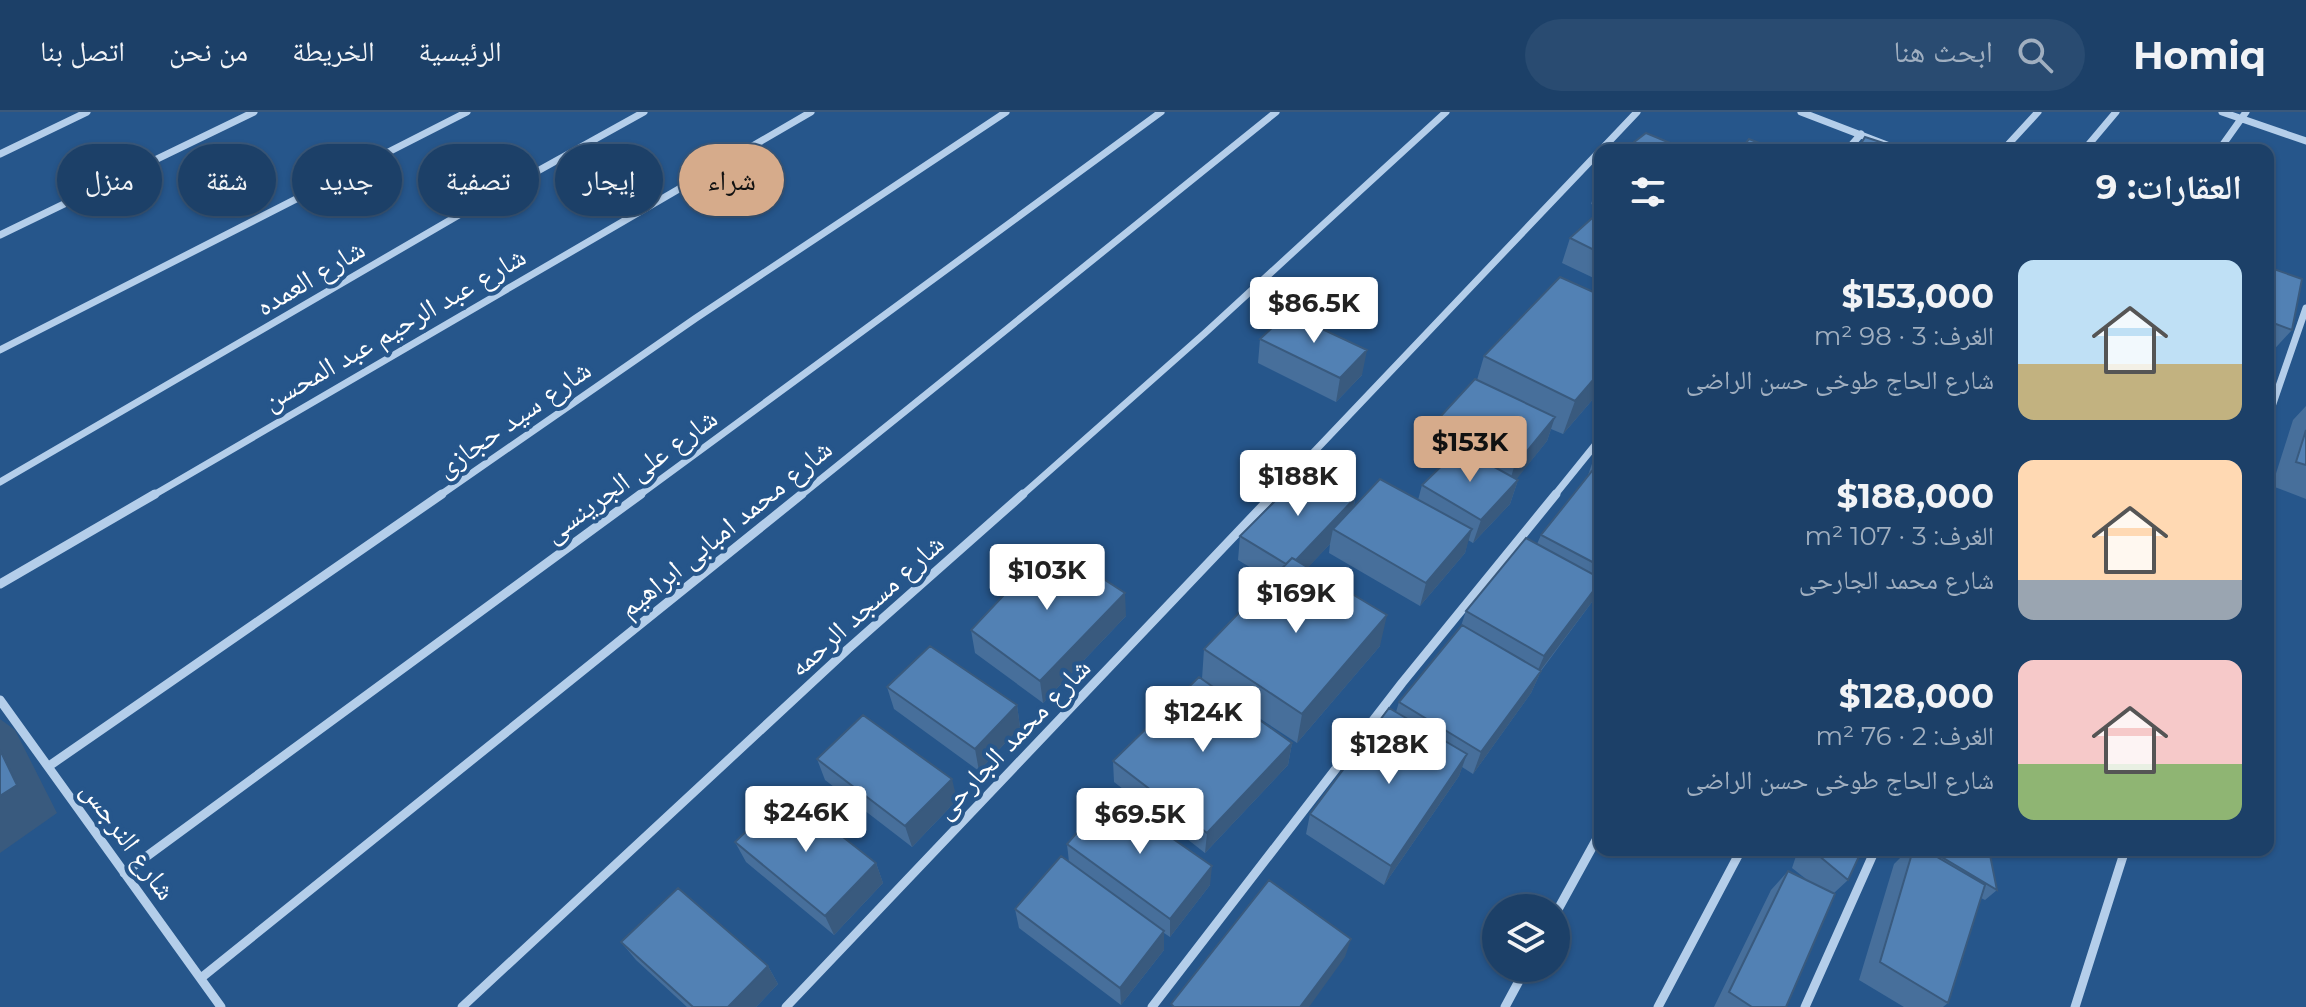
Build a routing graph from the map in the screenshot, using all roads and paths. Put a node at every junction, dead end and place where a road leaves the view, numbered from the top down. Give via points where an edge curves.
1 (87, 112) edge
2 (254, 112) edge
3 (467, 112) edge
4 (644, 112) edge
5 (811, 112) edge
6 (1006, 112) edge
7 (1161, 112) edge
8 (1276, 112) edge
9 (1446, 112) edge
10 (1637, 112) edge
11 (1801, 112) edge
12 (2038, 112) edge
13 (2116, 112) edge
14 (2222, 112) edge
15 (2245, 116) edge
16 (1861, 134) junction
17 (2306, 141) edge
18 (1606, 144) edge
19 (1852, 144) edge
20 (1885, 144) edge
21 (2009, 144) edge
22 (2089, 144) edge
23 (2224, 144) edge
24 (1, 152) edge
25 (1594, 156) edge
26 (0, 235) edge
27 (2293, 302) edge
28 (2306, 308) edge
29 (0, 350) edge
30 (2274, 401) edge
31 (1594, 446) edge
32 (0, 482) edge
33 (0, 584) edge
34 (0, 700) edge
35 (49, 766) junction
36 (1594, 844) edge
37 (1738, 856) edge
38 (1872, 856) edge
39 (2123, 856) edge
40 (124, 873) junction
41 (1566, 894) edge
42 (201, 978) junction
43 (1518, 982) edge
44 (221, 1007) edge
45 (462, 1007) edge
46 (786, 1007) edge
47 (1152, 1007) edge
48 (1505, 1007) edge
49 (1658, 1007) edge
50 (1805, 1007) edge
51 (2075, 1007) edge

1 - 24 street
2 - 26 street
3 - 29 street
4 - 32 street, شارع العمده
5 - 33 street, شارع عبد الرحيم عبد المحسن
6 - 35 street, شارع سيد حجازى via 683,327
7 - 40 street, شارع على الجرينسى
8 - 42 street, شارع محمد امبابى ابراهيم
9 - 45 street, شارع مسجد الرحمه via 848,649
10 - 18 street, شارع محمد الجارحى
11 - 16 street
12 - 21 street
13 - 22 street
14 - 15 street
15 - 17 street
15 - 23 street
16 - 19 street
16 - 20 street
25 - 46 street, شارع محمد الجارحى
27 - 28 street
28 - 30 street
31 - 47 street via 1402,683
34 - 35 street, شارع النرجس
35 - 40 street, شارع النرجس
36 - 41 street
37 - 49 street
38 - 50 street
39 - 51 street
40 - 42 street, شارع النرجس
42 - 44 street, شارع النرجس
43 - 48 street

